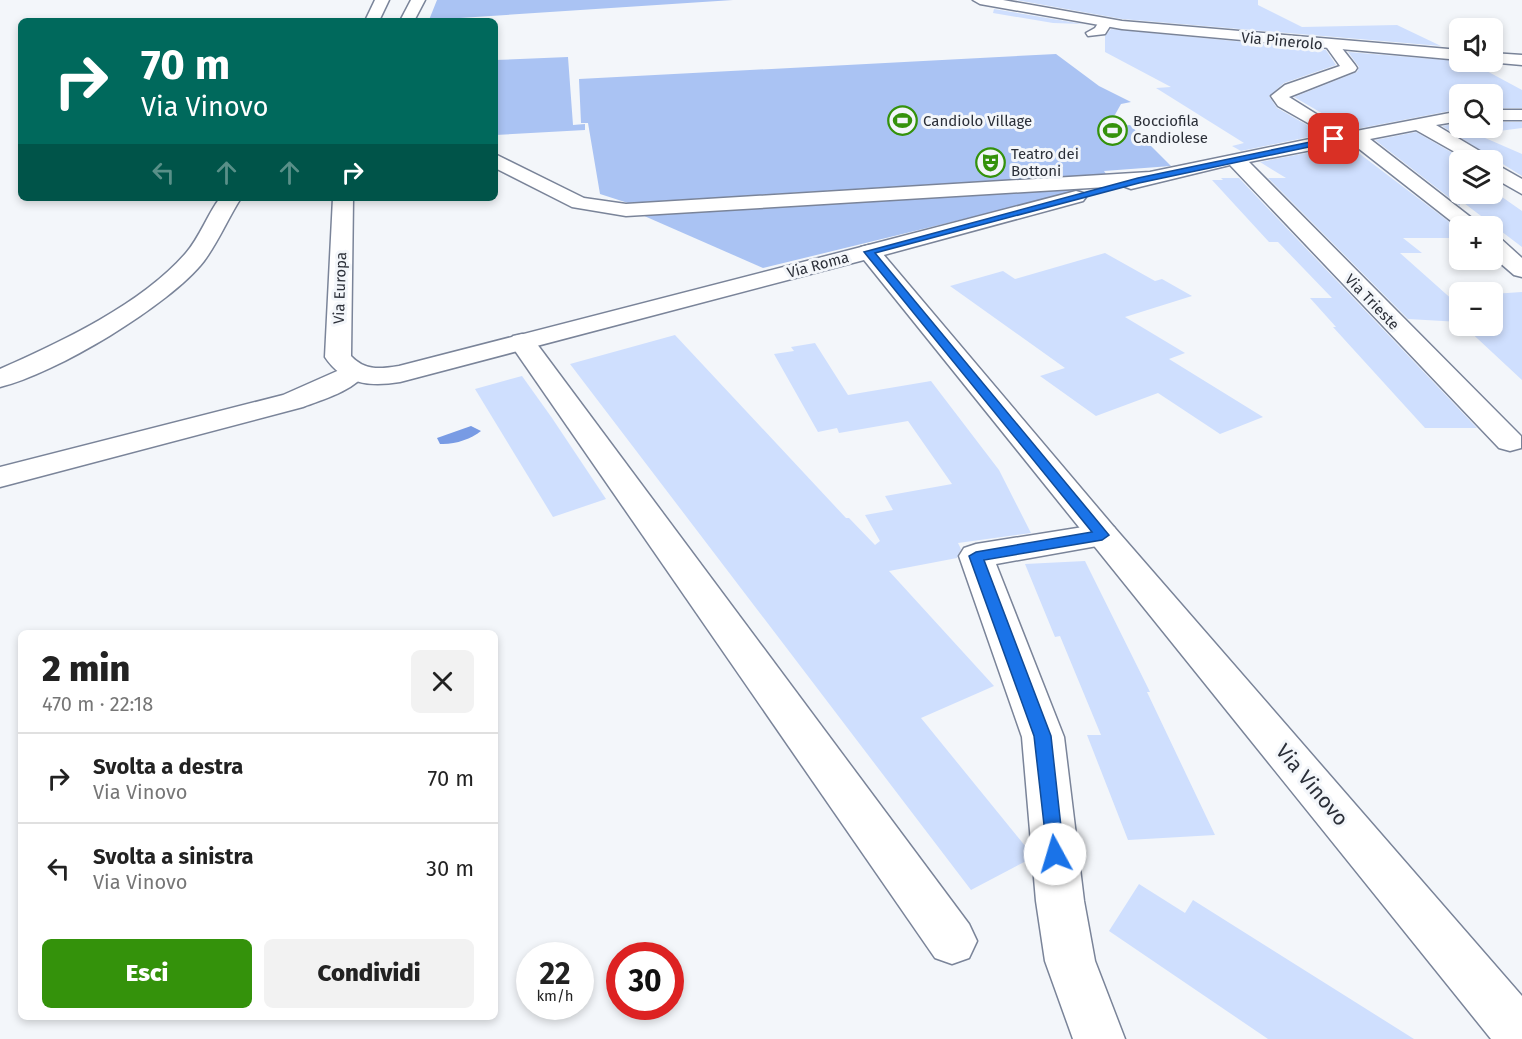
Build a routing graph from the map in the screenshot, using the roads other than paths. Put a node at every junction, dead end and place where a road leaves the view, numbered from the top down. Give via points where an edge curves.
1 (382, 0) edge
2 (417, 0) edge
3 (986, 0) edge
4 (373, 18) edge
5 (408, 18) edge
6 (1105, 23) junction
7 (1093, 33) dead end
8 (1332, 45) junction
9 (1449, 55) edge
10 (1503, 59) edge
11 (1522, 60) edge
12 (1503, 115) edge
13 (1522, 115) edge
14 (1449, 118) edge
15 (1416, 123) junction
16 (1347, 136) junction
17 (1465, 150) edge
18 (1236, 160) junction
19 (498, 162) edge
20 (1503, 175) edge
21 (1153, 178) junction
22 (1522, 188) edge
23 (226, 201) edge
24 (343, 201) edge
25 (1459, 216) edge
26 (868, 252) junction
27 (1503, 253) edge
28 (1522, 270) edge
29 (522, 342) junction
30 (353, 372) junction
31 (0, 379) edge
32 (1510, 442) dead end
33 (0, 477) edge
34 (1102, 535) junction
35 (952, 941) dead end
36 (1522, 1036) edge
37 (1099, 1039) edge

1 - 4 street
2 - 5 street
3 - 6 street, Via Pinerolo
6 - 7 street
6 - 8 street, Via Pinerolo
8 - 9 street, Via Pinerolo
8 - 16 street via 1349,68 1279,96 1313,120
10 - 11 street
12 - 13 street
14 - 15 street, Via Roma
15 - 16 street, Via Roma
15 - 17 street
16 - 18 street, Via Roma
16 - 25 street via 1365,144
18 - 21 street, Via Roma
18 - 32 street, Via Trieste
19 - 21 street via 579,203 626,210
20 - 22 street
21 - 26 street, Via Roma
23 - 31 street via 209,212 197,254 162,287 129,312 55,354
24 - 30 street, Via Europa via 338,357
26 - 29 street, Via Roma
26 - 34 street, Via Vinovo
27 - 28 street
29 - 30 street, Via Roma via 378,378
29 - 35 street
30 - 33 street via 333,386 293,401
34 - 36 street, Via Vinovo
34 - 37 street via 976,556 1043,736 1070,961

